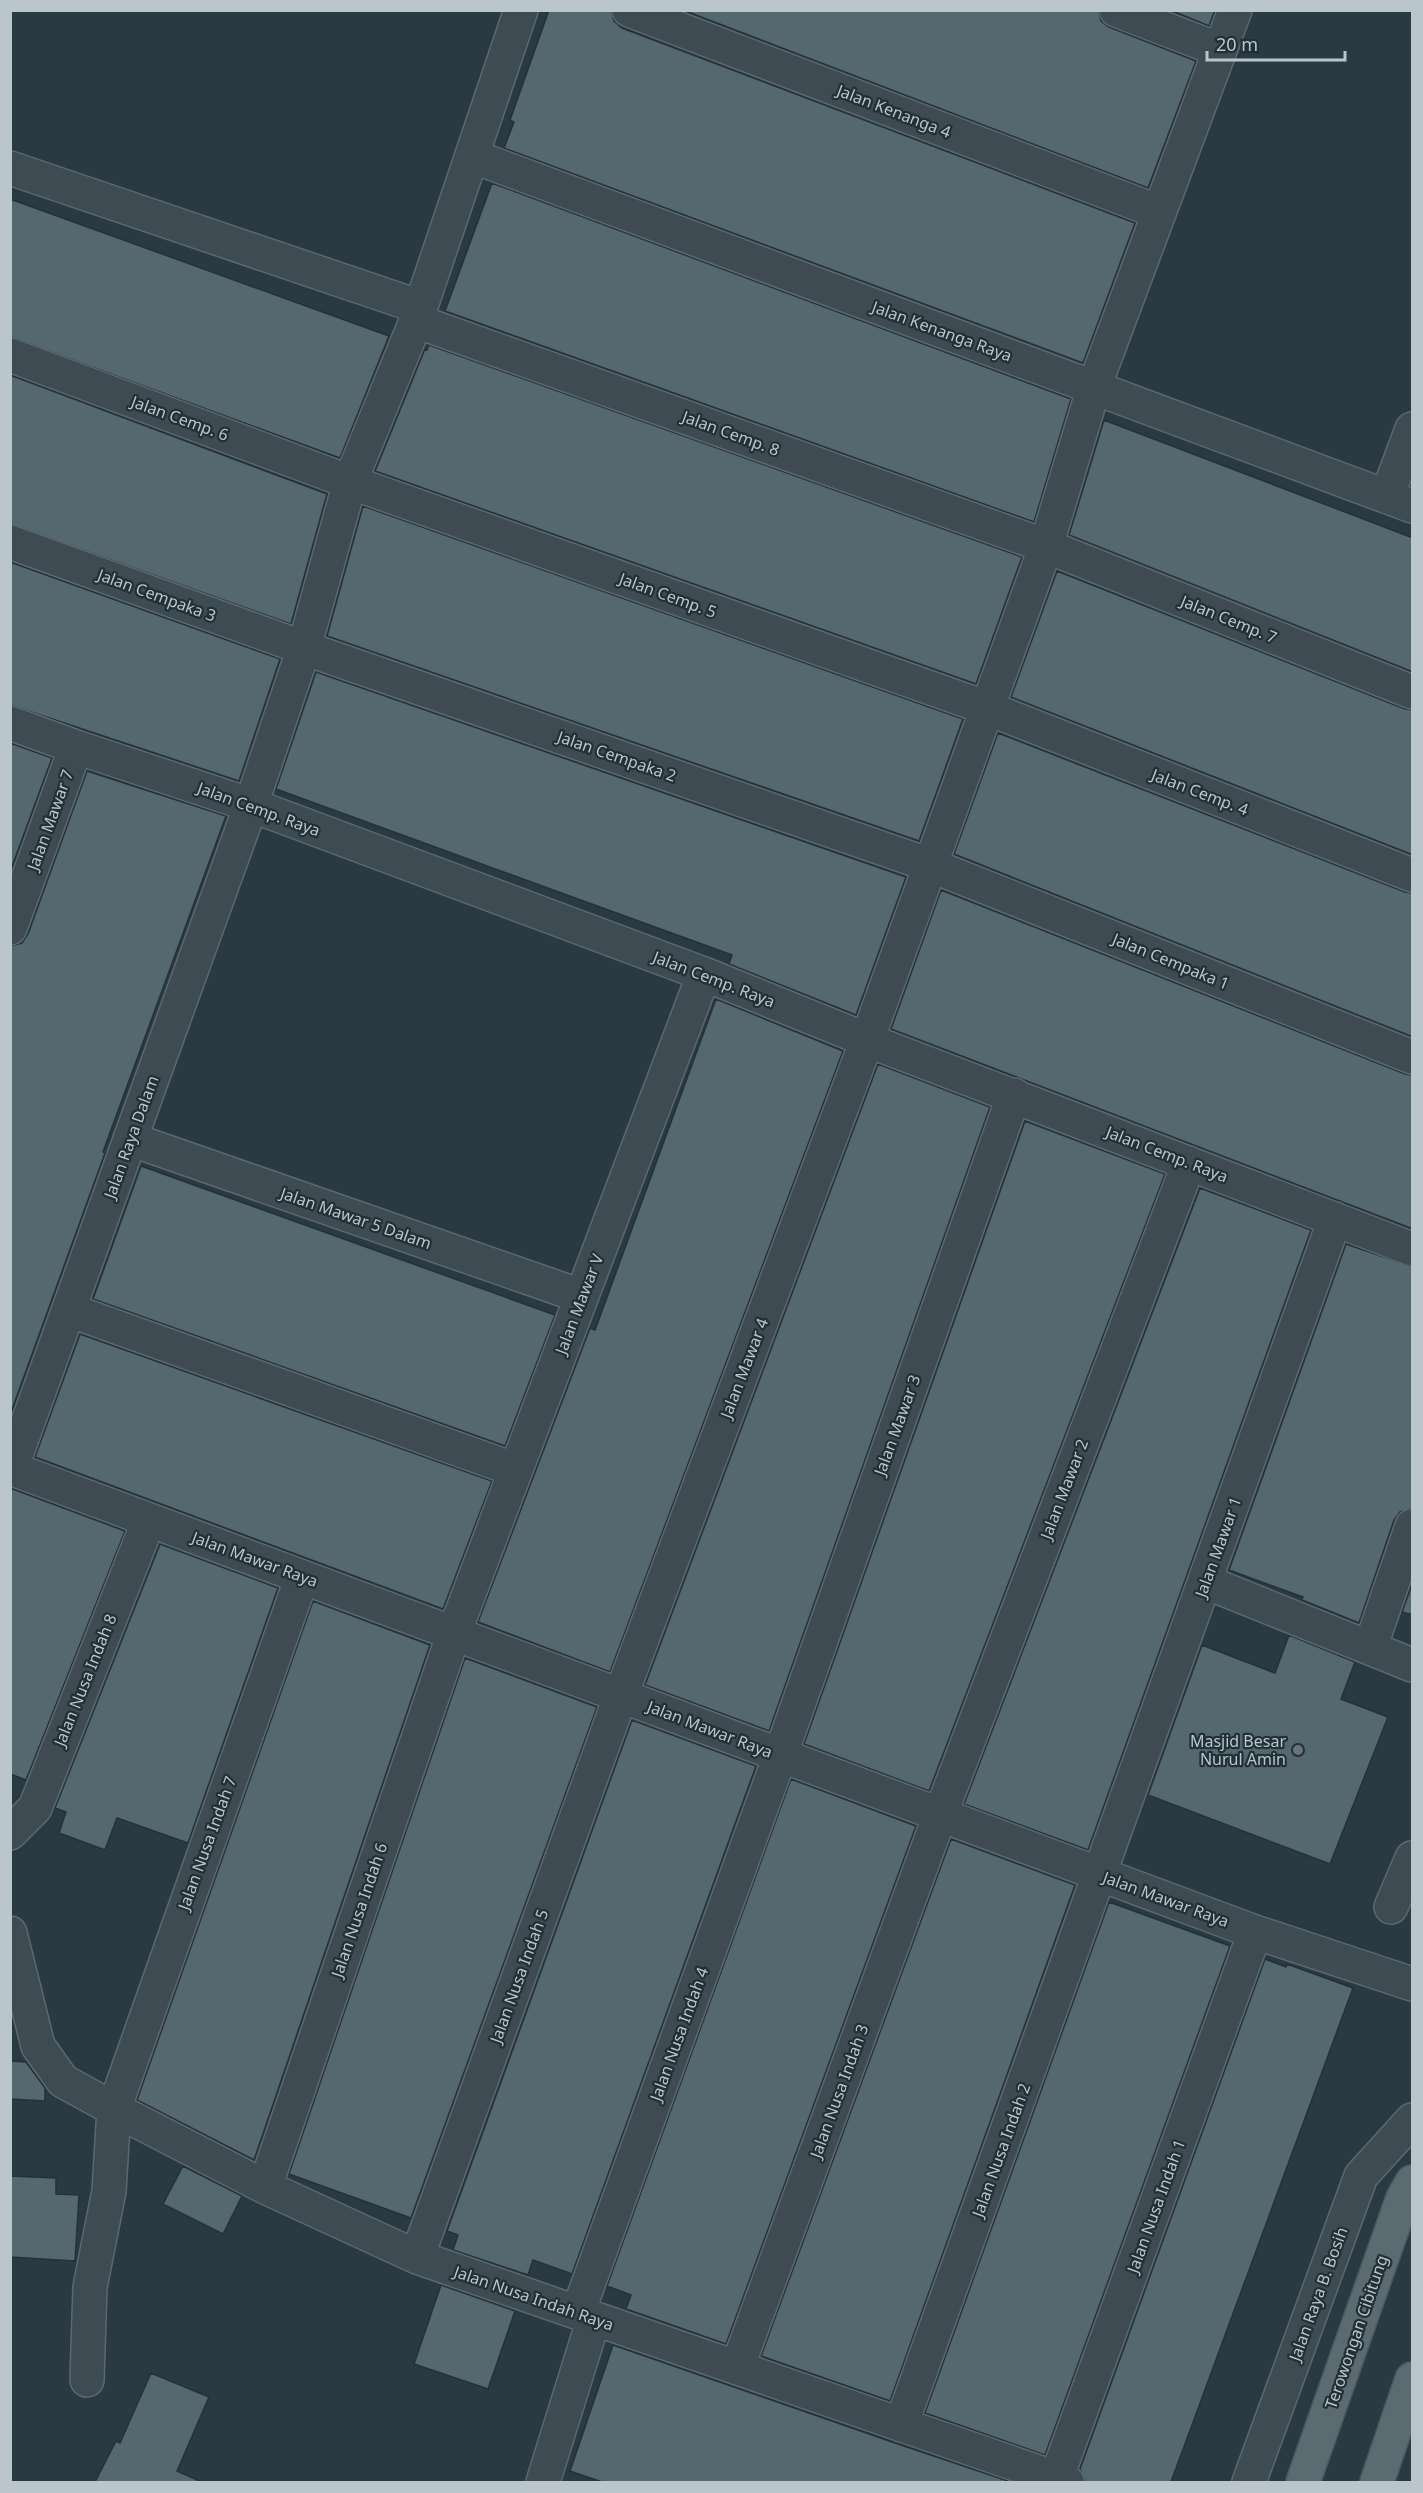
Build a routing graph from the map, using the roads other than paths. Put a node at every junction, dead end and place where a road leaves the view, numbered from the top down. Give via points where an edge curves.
1 (522, 10) edge
2 (629, 10) edge
3 (1116, 10) edge
4 (1235, 10) edge
5 (1220, 50) junction
6 (472, 156) junction
7 (10, 168) edge
8 (1159, 212) junction
9 (418, 314) junction
10 (10, 355) edge
11 (1094, 387) junction
12 (1413, 429) edge
13 (350, 482) junction
14 (1400, 501) edge
15 (10, 542) edge
16 (1046, 546) junction
17 (304, 648) junction
18 (1413, 692) edge
19 (987, 708) junction
20 (10, 723) edge
21 (76, 747) junction
22 (251, 805) junction
23 (930, 865) junction
24 (1413, 875) edge
25 (10, 927) edge
26 (704, 974) junction
27 (867, 1040) junction
28 (1413, 1057) edge
29 (1014, 1095) junction
30 (130, 1139) junction
31 (1188, 1163) junction
32 (1335, 1219) junction
33 (1413, 1249) edge
34 (581, 1296) junction
35 (69, 1310) junction
36 (11, 1468) edge
37 (516, 1470) junction
38 (149, 1520) junction
39 (1413, 1526) edge
40 (302, 1577) junction
41 (1206, 1582) junction
42 (454, 1633) junction
43 (1370, 1648) junction
44 (1413, 1665) edge
45 (621, 1695) junction
46 (780, 1755) junction
47 (940, 1815) junction
48 (13, 1832) edge
49 (1413, 1858) edge
50 (1100, 1875) junction
51 (1391, 1907) dead end
52 (1255, 1932) junction
53 (10, 1934) edge
54 (1413, 1984) edge
55 (114, 2109) junction
56 (1413, 2120) edge
57 (1413, 2182) edge
58 (265, 2187) junction
59 (417, 2257) junction
60 (586, 2315) junction
61 (737, 2368) junction
62 (1413, 2379) edge
63 (87, 2380) dead end
64 (901, 2425) junction
65 (1060, 2481) edge
66 (543, 2482) edge
67 (1249, 2482) edge
68 (1303, 2482) edge
69 (1377, 2482) edge

1 - 6 street, Jalan Raya Dalam
2 - 8 street, Jalan Kenanga 4
3 - 5 street
4 - 5 street, Jalan Mawar 4
5 - 8 street, Jalan Mawar 4
6 - 9 street, Jalan Raya Dalam
6 - 11 street, Jalan Kenanga Raya
7 - 9 street, Jalan Cemp. 8
8 - 11 street, Jalan Mawar 4
9 - 13 street, Jalan Raya Dalam
9 - 16 street, Jalan Cemp. 8
10 - 13 street, Jalan Cemp. 6
11 - 14 street, Jalan Kenanga Raya
11 - 16 street, Jalan Mawar 4
12 - 14 street
13 - 17 street, Jalan Raya Dalam
13 - 19 street, Jalan Cemp. 5
15 - 17 street, Jalan Cempaka 3
16 - 18 street, Jalan Cemp. 7
16 - 19 street, Jalan Mawar 4
17 - 22 street, Jalan Raya Dalam
17 - 23 street, Jalan Cempaka 2
19 - 23 street, Jalan Mawar 4
19 - 24 street, Jalan Cemp. 4
20 - 21 street, Jalan Cemp. Raya
21 - 22 street, Jalan Cemp. Raya
21 - 25 street, Jalan Mawar 7
22 - 26 street, Jalan Cemp. Raya
22 - 30 street, Jalan Raya Dalam
23 - 27 street, Jalan Mawar 4
23 - 28 street, Jalan Cempaka 1
26 - 27 street, Jalan Cemp. Raya
26 - 34 street, Jalan Mawar V
27 - 29 street, Jalan Cemp. Raya
27 - 45 street, Jalan Mawar 4
29 - 31 street, Jalan Cemp. Raya
29 - 46 street, Jalan Mawar 3
30 - 34 street, Jalan Mawar 5 Dalam
30 - 35 street, Jalan Raya Dalam
31 - 32 street, Jalan Cemp. Raya
31 - 47 street, Jalan Mawar 2
32 - 33 street, Jalan Cemp. Raya
32 - 41 street, Jalan Mawar 1
34 - 37 street, Jalan Mawar V
35 - 36 street, Jalan Raya Dalam
35 - 37 street
36 - 38 street, Jalan Mawar Raya
37 - 42 street, Jalan Mawar V
38 - 40 street, Jalan Mawar Raya
38 - 48 street, Jalan Nusa Indah 8 via 35,1808
39 - 43 street
40 - 42 street, Jalan Mawar Raya
40 - 55 street, Jalan Nusa Indah 7
41 - 43 street
41 - 50 street, Jalan Mawar 1
42 - 45 street, Jalan Mawar Raya
42 - 58 street, Jalan Nusa Indah 6
43 - 44 street
45 - 46 street, Jalan Mawar Raya
45 - 59 street, Jalan Nusa Indah 5
46 - 47 street, Jalan Mawar Raya
46 - 60 street, Jalan Nusa Indah 4
47 - 50 street, Jalan Mawar Raya
47 - 61 street, Jalan Nusa Indah 3
49 - 51 street
50 - 52 street, Jalan Mawar Raya
50 - 64 street, Jalan Nusa Indah 2
52 - 54 street, Jalan Mawar Raya
52 - 65 street, Jalan Nusa Indah 1
53 - 55 street, Jalan Nusa Indah Raya via 38,2046 63,2082
55 - 58 street, Jalan Nusa Indah Raya
55 - 63 street, Jalan Nusa Indah 7 via 110,2191 90,2287
56 - 67 street, Jalan Raya B. Bosih via 1361,2175
57 - 68 main road, Terowongan Cibitung via 1403,2198
58 - 59 street, Jalan Nusa Indah Raya
59 - 60 street, Jalan Nusa Indah Raya
60 - 61 street, Jalan Nusa Indah Raya
60 - 66 street, Jalan Nusa Indah 4
61 - 64 street, Jalan Nusa Indah Raya
62 - 69 main road
64 - 65 street, Jalan Nusa Indah Raya

